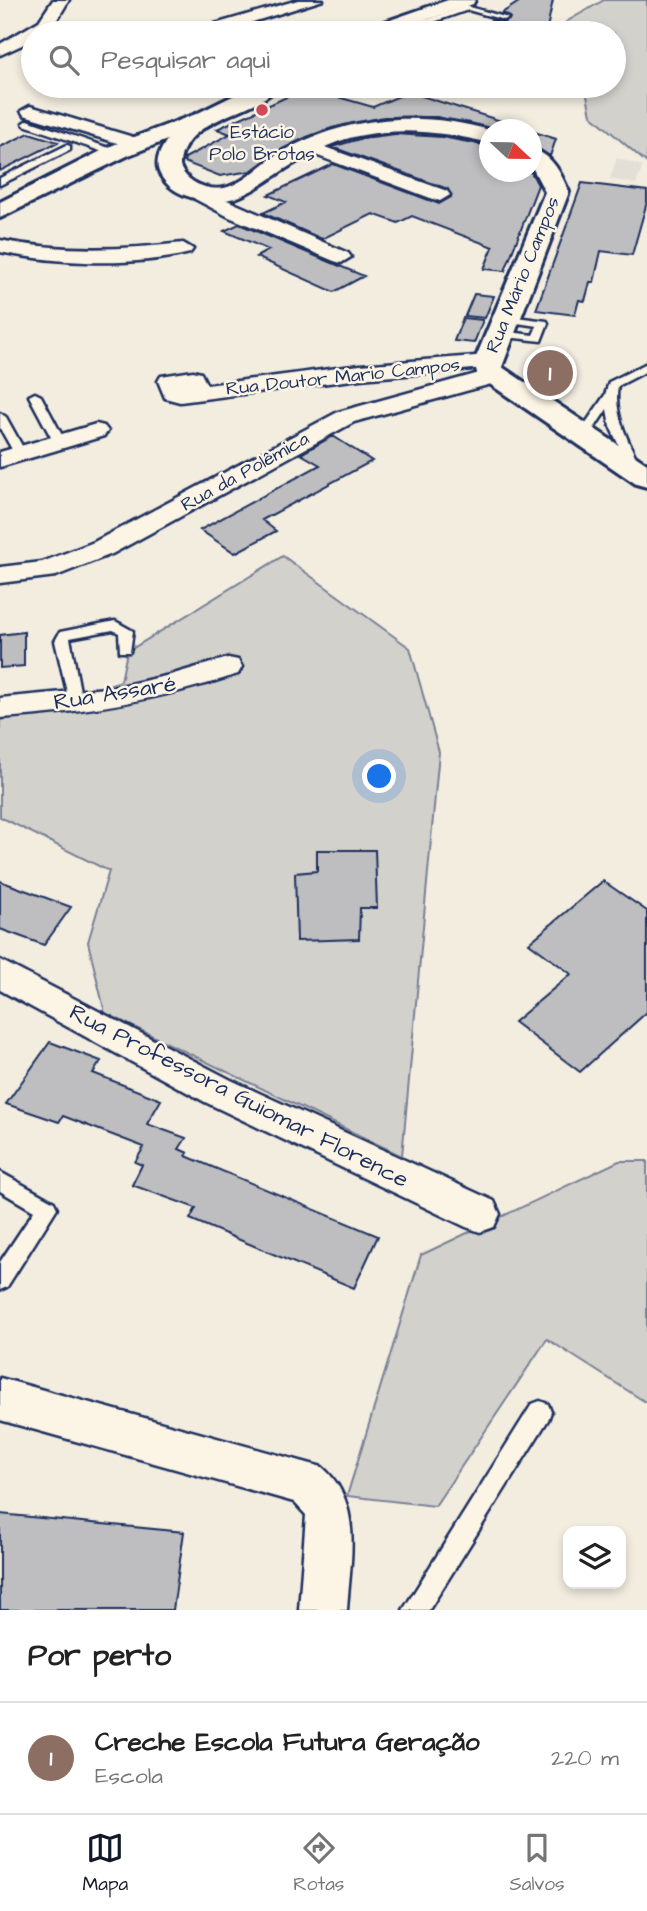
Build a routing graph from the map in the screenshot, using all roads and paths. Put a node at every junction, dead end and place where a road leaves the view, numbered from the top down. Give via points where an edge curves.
1 (61, 0) edge
2 (315, 0) edge
3 (463, 4) edge
4 (504, 18) dead end
5 (46, 21) edge
6 (249, 21) edge
7 (409, 21) edge
8 (423, 21) edge
9 (21, 38) edge
10 (0, 50) edge
11 (245, 98) edge
12 (29, 117) joint
13 (204, 119) junction
14 (479, 135) edge
15 (137, 144) junction
16 (308, 146) junction
17 (67, 148) dead end
18 (115, 153) junction
19 (542, 165) edge
20 (0, 169) edge
21 (15, 174) junction
22 (0, 182) edge
23 (245, 189) junction
24 (202, 195) junction
25 (440, 195) dead end
26 (0, 211) edge
27 (236, 213) junction
28 (0, 246) edge
29 (183, 249) dead end
30 (341, 257) dead end
31 (647, 366) edge
32 (491, 369) junction
33 (199, 393) dead end
34 (611, 395) junction
35 (35, 396) dead end
36 (0, 417) edge
37 (96, 431) dead end
38 (583, 436) junction
39 (59, 441) junction
40 (10, 456) edge
41 (642, 475) edge
42 (0, 575) edge
43 (125, 649) dead end
44 (228, 667) dead end
45 (75, 702) junction
46 (0, 708) edge
47 (0, 974) edge
48 (0, 1181) edge
49 (480, 1214) dead end
50 (0, 1280) edge
51 (0, 1399) edge
52 (540, 1412) dead end
53 (323, 1610) edge
54 (415, 1610) edge

1 - 5 street
2 - 6 street
3 - 4 lane
3 - 7 main road
3 - 8 lane
9 - 10 street
11 - 13 main road
12 - 15 street
12 - 18 lane
13 - 15 main road
13 - 24 main road via 184,134 168,159 175,178
14 - 16 main road via 435,125 390,124 350,131
15 - 18 main road
16 - 23 main road via 271,167
16 - 25 street
17 - 21 lane
18 - 26 main road
19 - 32 main road, Rua Mário Campos via 557,192
20 - 21 lane
21 - 22 lane
23 - 24 main road
23 - 27 street
24 - 27 street
27 - 30 street
28 - 29 street via 136,253
31 - 34 lane via 613,384
32 - 33 street, Rua Doutor Mario Campos via 360,372
32 - 38 main road
32 - 42 street, Rua da Polêmica via 346,417 103,548 47,570
34 - 38 lane
34 - 41 lane via 616,426
35 - 39 lane
36 - 40 lane
37 - 39 street
38 - 41 main road
39 - 40 street
43 - 45 lane via 126,631 115,625 65,635 62,640
44 - 45 street, Rua Assaré via 185,683
45 - 46 street, Rua Assaré
47 - 49 street, Rua Professora Guiomar Florence via 218,1091
48 - 50 lane via 47,1208
51 - 53 street via 306,1483 321,1496 329,1516
52 - 54 lane

